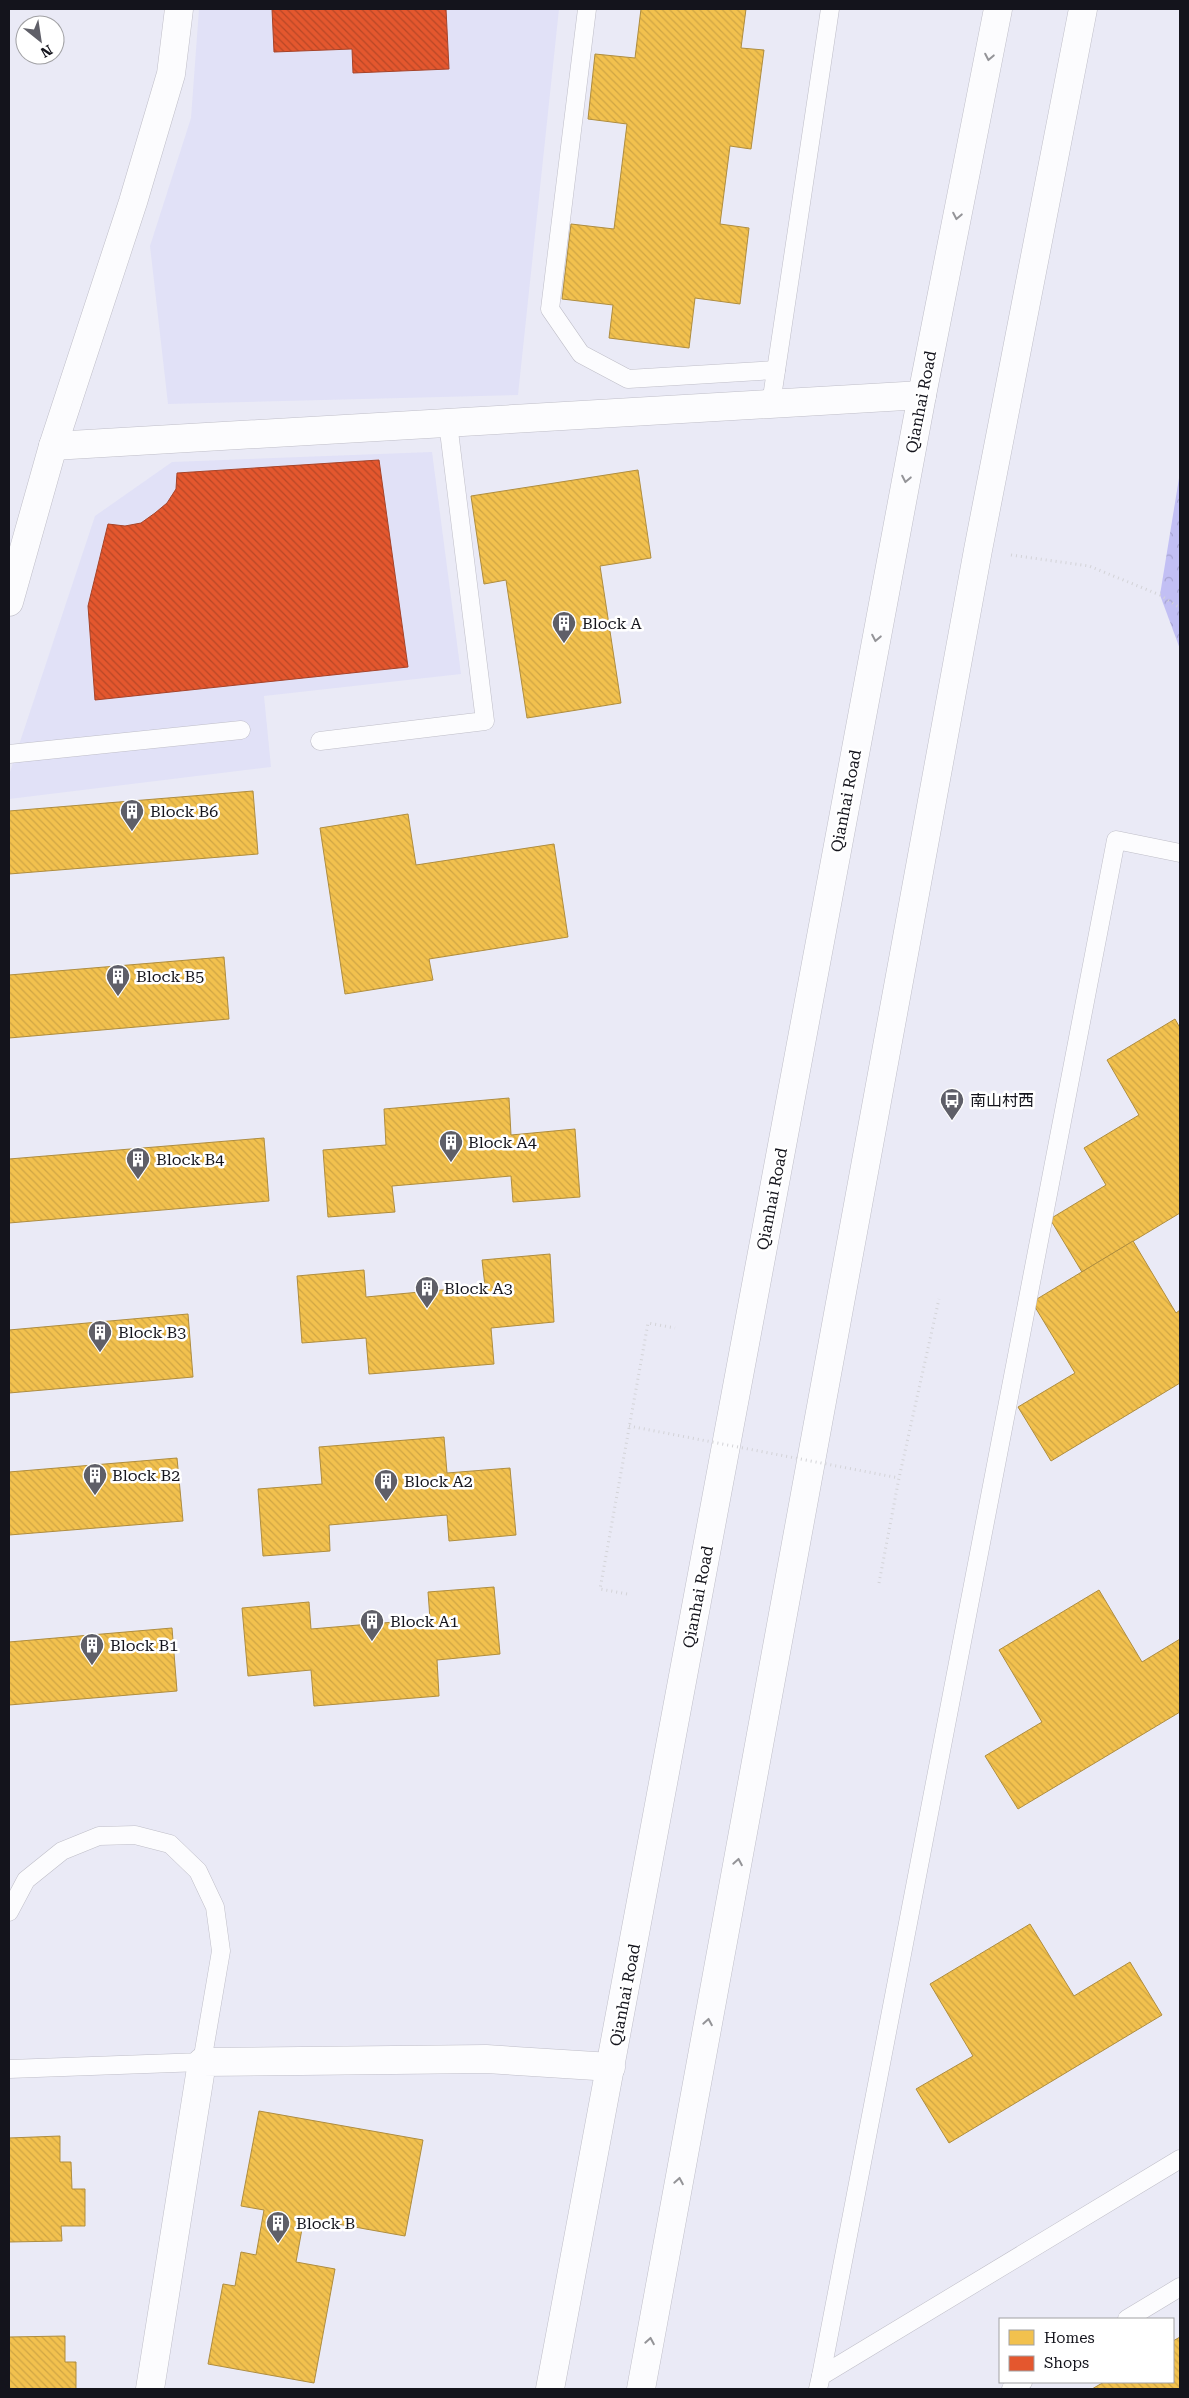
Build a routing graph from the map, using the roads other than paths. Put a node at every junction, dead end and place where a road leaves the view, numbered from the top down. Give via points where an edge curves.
1 (179, 9) edge
2 (587, 9) edge
3 (830, 9) edge
4 (998, 9) edge
5 (1083, 9) edge
6 (776, 370) junction
7 (922, 395) junction
8 (771, 404) junction
9 (448, 423) junction
10 (53, 446) junction
11 (9, 602) edge
12 (241, 730) dead end
13 (320, 741) dead end
14 (9, 754) edge
15 (1180, 853) edge
16 (9, 1912) edge
17 (202, 2062) junction
18 (611, 2067) junction
19 (9, 2069) edge
20 (1180, 2158) edge
21 (1180, 2287) edge
22 (1129, 2318) edge
23 (820, 2383) edge
24 (150, 2389) edge
25 (550, 2389) edge
26 (641, 2389) edge

1 - 10 main road via 171,74
2 - 6 lane via 550,309 581,354 628,379
3 - 6 lane
4 -> 7 main road, Qianhai Road
26 -> 5 main road via 978,550
6 - 8 lane
7 - 8 main road
7 -> 18 main road, Qianhai Road
8 - 9 main road
9 - 10 main road
9 - 13 lane via 485,721
10 - 11 main road
12 - 14 lane
15 - 23 lane via 1116,840
16 - 17 lane via 26,1880 62,1851 99,1836 136,1836 170,1844 198,1871 215,1907 221,1951
17 - 18 main road via 486,2059
17 - 19 lane
17 - 24 main road
18 - 25 main road, Qianhai Road
20 - 23 lane
21 - 22 lane

